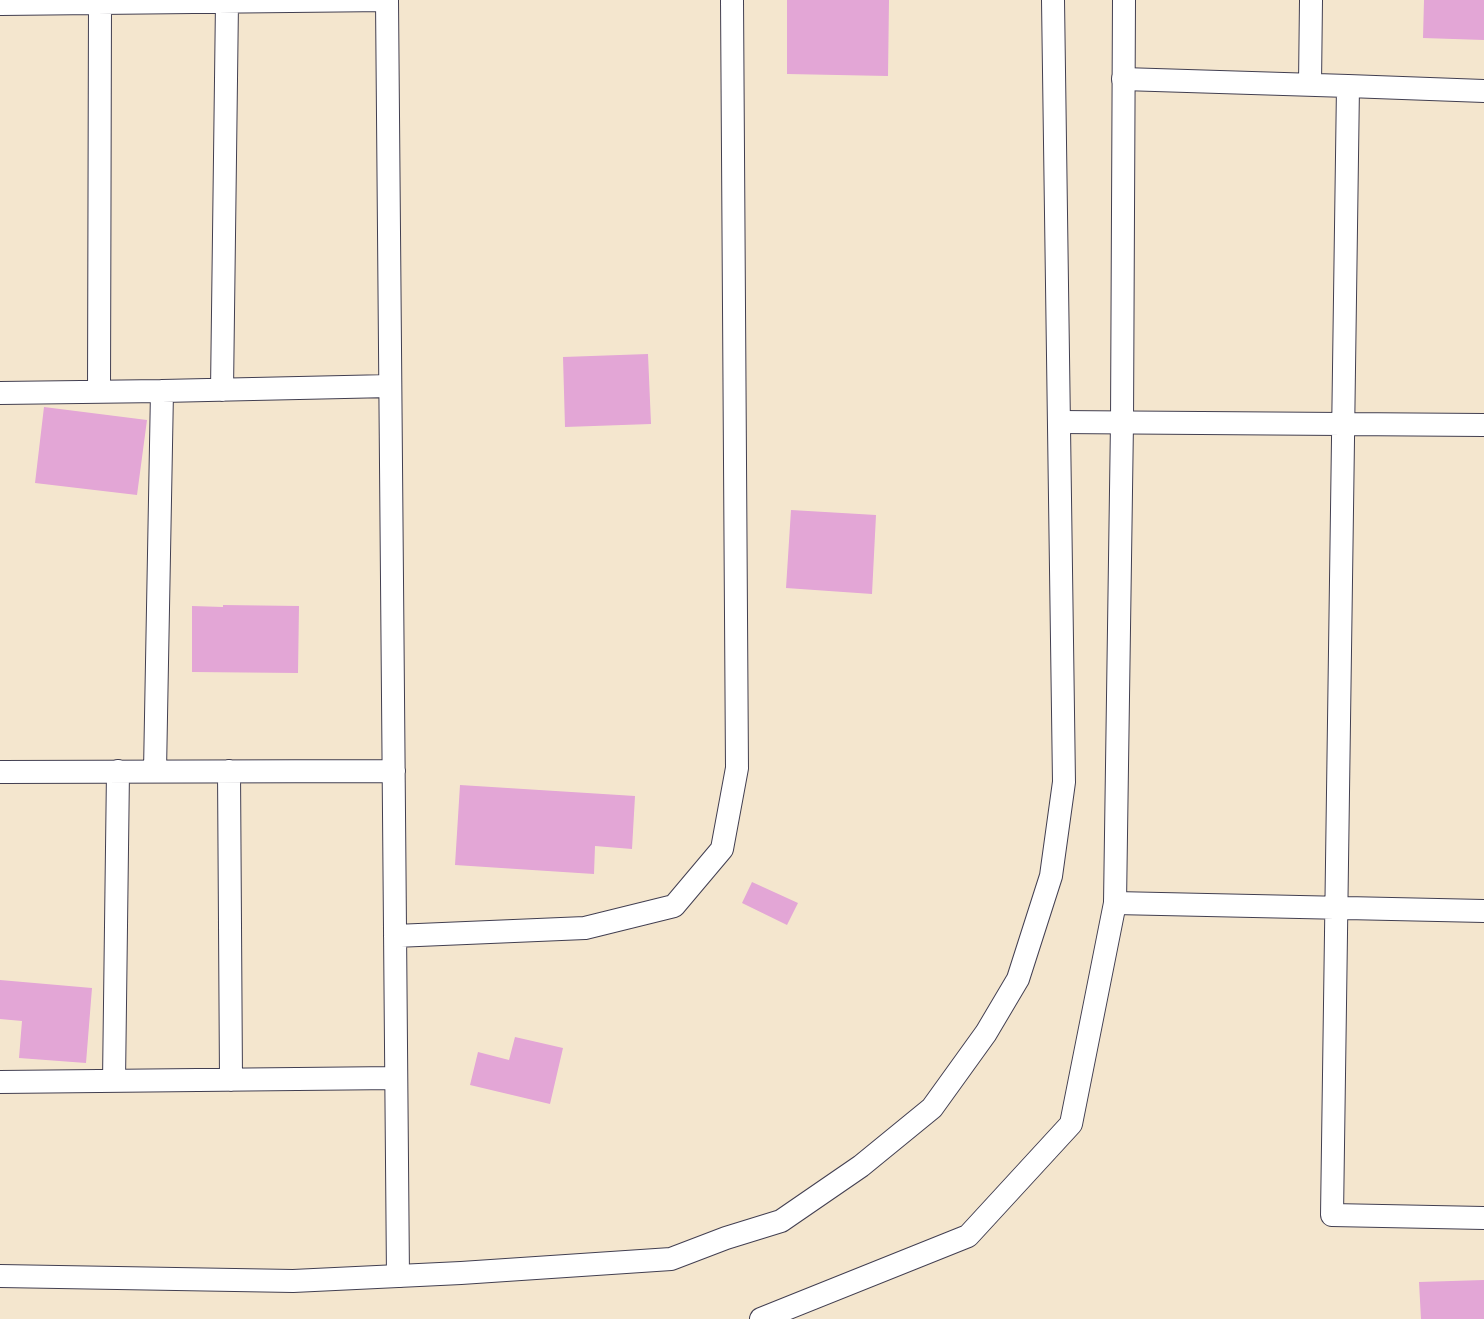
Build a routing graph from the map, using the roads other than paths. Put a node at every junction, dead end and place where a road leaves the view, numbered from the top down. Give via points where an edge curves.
1 (387, 0) edge
2 (732, 0) edge
3 (1053, 0) edge
4 (1124, 0) edge
5 (1311, 0) edge
6 (192, 1) edge
7 (227, 2) junction
8 (100, 3) junction
9 (0, 4) edge
10 (1123, 79) junction
11 (1310, 84) junction
12 (1348, 86) junction
13 (1484, 91) edge
14 (390, 386) junction
15 (222, 390) junction
16 (99, 391) junction
17 (162, 391) junction
18 (0, 392) edge
19 (1059, 422) junction
20 (1122, 422) junction
21 (1343, 424) junction
22 (1484, 426) edge
23 (394, 770) junction
24 (155, 771) junction
25 (228, 771) junction
26 (0, 772) edge
27 (118, 772) junction
28 (1115, 903) junction
29 (1336, 908) junction
30 (1484, 911) edge
31 (395, 936) junction
32 (396, 1078) junction
33 (231, 1080) junction
34 (114, 1081) junction
35 (0, 1082) edge
36 (1484, 1218) edge
37 (0, 1276) edge
38 (398, 1276) junction
39 (761, 1319) edge

1 - 7 street
1 - 14 street
2 - 31 street via 737,768 722,849 674,906 585,928
3 - 19 street
4 - 10 street
5 - 11 street
6 - 7 street
6 - 8 street
7 - 15 street
8 - 9 street
8 - 16 street
10 - 11 street
10 - 20 street
11 - 12 street
12 - 13 street
12 - 21 street
14 - 15 street
14 - 23 street
15 - 17 street
16 - 17 street
16 - 18 street
17 - 24 street
19 - 20 street
19 - 38 street via 1064,782 1051,876 1018,979 986,1033 932,1108 861,1166 781,1221 671,1259
20 - 21 street
20 - 28 street
21 - 22 street
21 - 29 street
23 - 25 street
23 - 31 street
24 - 25 street
24 - 27 street
25 - 33 street
26 - 27 street
27 - 34 street
28 - 29 street
28 - 39 street via 1071,1124 968,1236
29 - 30 street
29 - 36 street via 1332,1215
31 - 32 street
32 - 33 street
32 - 38 street
33 - 34 street
34 - 35 street
37 - 38 street via 293,1281

